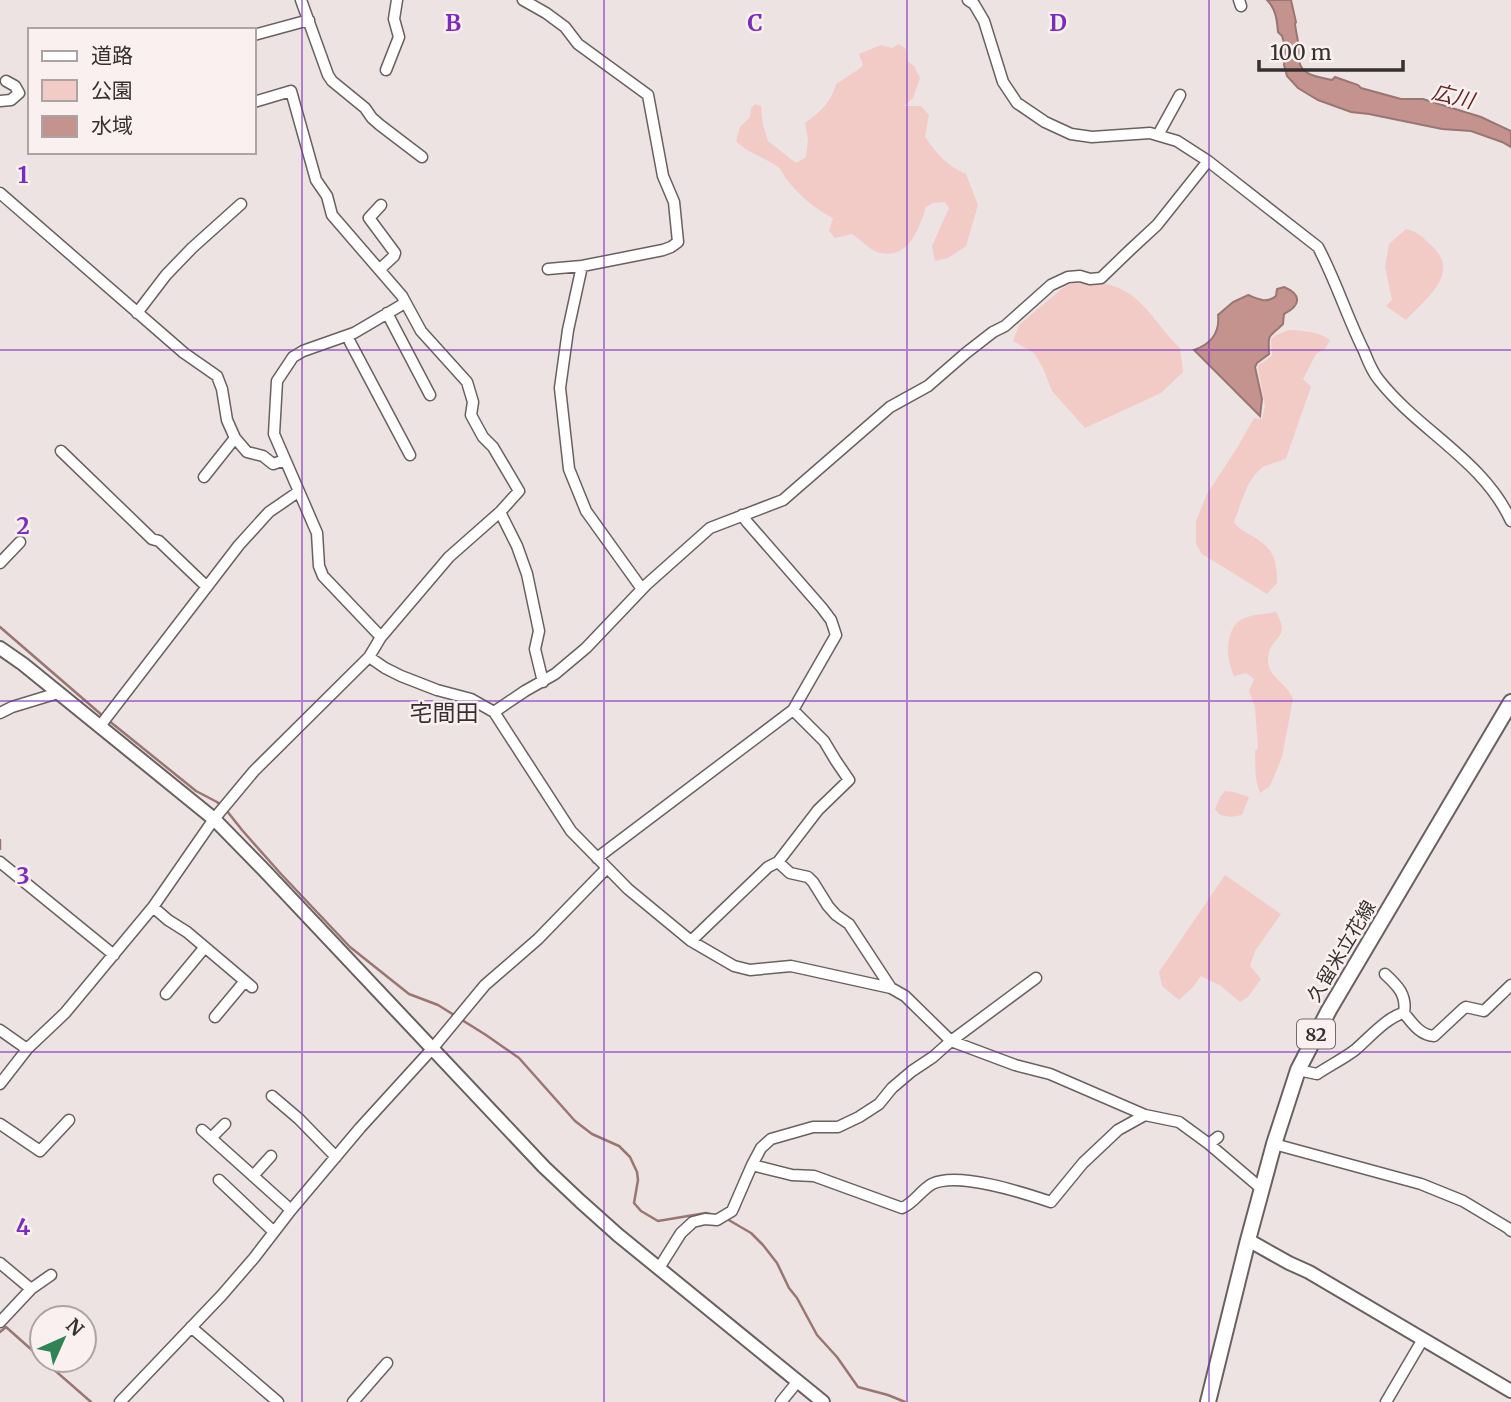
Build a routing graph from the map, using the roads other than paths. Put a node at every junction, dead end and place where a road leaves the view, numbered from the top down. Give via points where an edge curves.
1 (301, 0) edge
2 (397, 0) edge
3 (968, 0) edge
4 (530, 1) edge
5 (309, 20) junction
6 (256, 35) edge
7 (386, 70) dead end
8 (641, 72) dead end
9 (6, 81) dead end
10 (632, 82) junction
11 (1180, 95) dead end
12 (0, 101) edge
13 (256, 101) edge
14 (1158, 135) junction
15 (422, 157) dead end
16 (1208, 161) junction
17 (0, 193) edge
18 (241, 204) dead end
19 (381, 205) dead end
20 (582, 266) junction
21 (380, 269) junction
22 (548, 269) dead end
23 (405, 303) junction
24 (137, 313) junction
25 (387, 313) junction
26 (350, 342) dead end
27 (430, 396) dead end
28 (235, 438) junction
29 (61, 451) dead end
30 (410, 455) dead end
31 (285, 460) junction
32 (204, 477) dead end
33 (298, 492) junction
34 (500, 512) junction
35 (742, 515) junction
36 (1511, 521) edge
37 (20, 542) dead end
38 (0, 564) edge
39 (207, 587) junction
40 (642, 589) junction
41 (381, 637) junction
42 (0, 648) edge
43 (369, 657) junction
44 (543, 682) junction
45 (58, 693) junction
46 (1511, 702) edge
47 (793, 710) junction
48 (494, 712) junction
49 (0, 713) edge
50 (100, 726) junction
51 (217, 816) junction
52 (597, 858) junction
53 (0, 862) edge
54 (778, 862) junction
55 (607, 868) junction
56 (153, 907) junction
57 (691, 942) junction
58 (205, 947) junction
59 (114, 955) junction
60 (1385, 974) dead end
61 (1036, 978) dead end
62 (1511, 985) edge
63 (891, 988) junction
64 (166, 994) dead end
65 (222, 1013) dead end
66 (1404, 1013) junction
67 (0, 1030) edge
68 (951, 1041) junction
69 (27, 1049) junction
70 (432, 1049) junction
71 (1298, 1070) junction
72 (0, 1084) edge
73 (272, 1096) dead end
74 (1144, 1115) junction
75 (69, 1120) dead end
76 (0, 1124) edge
77 (225, 1124) dead end
78 (202, 1130) dead end
79 (211, 1138) junction
80 (1274, 1144) junction
81 (271, 1156) dead end
82 (336, 1157) junction
83 (752, 1165) junction
84 (253, 1176) junction
85 (219, 1180) dead end
86 (1263, 1190) junction
87 (291, 1210) junction
88 (1510, 1228) edge
89 (274, 1232) junction
90 (1248, 1240) junction
91 (0, 1263) edge
92 (659, 1268) junction
93 (51, 1275) dead end
94 (31, 1289) junction
95 (0, 1322) edge
96 (191, 1327) junction
97 (1423, 1339) junction
98 (387, 1363) dead end
99 (798, 1381) junction
100 (1511, 1391) edge
101 (120, 1402) edge
102 (278, 1402) edge
103 (353, 1402) edge
104 (781, 1402) edge
105 (823, 1402) edge
106 (1208, 1402) edge
107 (1386, 1402) edge

1 - 5 street
2 - 7 street via 394,19 398,37
3 - 14 street via 984,20 1003,82 1017,103 1071,134
4 - 10 street via 565,27 578,44
5 - 6 street
5 - 15 street via 332,81
8 - 10 street
9 - 12 street via 19,93
10 - 20 street via 648,95 663,176 674,202 678,242 663,250
11 - 14 street
13 - 21 street via 291,91 316,180 332,215
14 - 16 street
16 - 35 street via 1157,225 1101,278 1068,277 1051,285 928,386 890,407 783,500
16 - 36 street via 1318,247 1376,376 1391,396 1490,485
17 - 24 street
18 - 24 street via 175,266
19 - 21 street via 369,218 395,253
20 - 22 street
20 - 40 street via 561,388 569,469 586,511
21 - 23 street
23 - 25 street
23 - 34 street via 421,331 467,382 473,402 471,415 519,491
24 - 28 street via 217,376
25 - 27 street
25 - 31 street via 354,333 293,357 277,381 274,434
26 - 30 street
28 - 31 street via 247,452 273,464
28 - 32 street
29 - 39 street
31 - 33 street
33 - 39 street via 270,512
33 - 41 street via 317,533 323,576
34 - 41 street via 449,556
34 - 44 street via 527,574 539,631 535,649
35 - 40 street via 710,528
35 - 47 street via 822,608 836,635
37 - 38 street
39 - 50 street
40 - 44 street via 586,648
41 - 43 street
42 - 45 street
43 - 48 street via 401,676 471,699
43 - 51 street via 254,771
44 - 48 street
45 - 49 street
45 - 50 street
46 - 71 main road, 久留米立花線 / 82
47 - 52 street
47 - 54 street via 824,741 849,780 818,810
48 - 52 street via 571,831
50 - 51 street
51 - 56 street
51 - 70 street
52 - 55 street
53 - 59 street
54 - 57 street
54 - 63 street via 790,873 813,882 836,915 849,924
55 - 57 street
55 - 70 street via 485,985
56 - 58 street
56 - 59 street
57 - 63 street via 750,970 791,966
58 - 64 street
58 - 65 street via 248,984
59 - 69 street
60 - 66 street via 1401,991
61 - 68 street
62 - 66 street via 1484,1011 1466,1007 1434,1036 1419,1031
63 - 68 street
66 - 71 street via 1317,1074
67 - 69 street
68 - 74 street via 966,1052 1050,1074
68 - 83 street via 892,1088 880,1104 838,1127 813,1127 771,1139
69 - 72 street
70 - 82 street
70 - 92 street via 544,1167
71 - 80 main road, 久留米立花線 / 82
73 - 82 street
74 - 83 street via 1109,1138 1051,1202 995,1185 949,1180 931,1185 902,1208 814,1176
74 - 86 street via 1179,1122 1214,1140
75 - 76 street via 40,1151
77 - 79 street
78 - 79 street
79 - 84 street
80 - 86 main road, 久留米立花線 / 82
80 - 88 street via 1421,1184
81 - 84 street
82 - 87 street
83 - 92 street via 732,1210 716,1220 693,1222
84 - 87 street
85 - 89 street
86 - 90 main road, 久留米立花線 / 82
87 - 89 street
89 - 96 street
90 - 97 street
90 - 106 main road, 久留米立花線 / 82
91 - 94 street
92 - 99 street
93 - 94 street
94 - 95 street
96 - 101 street
96 - 102 street
97 - 100 street
97 - 107 street
98 - 103 street
99 - 104 street
99 - 105 street

